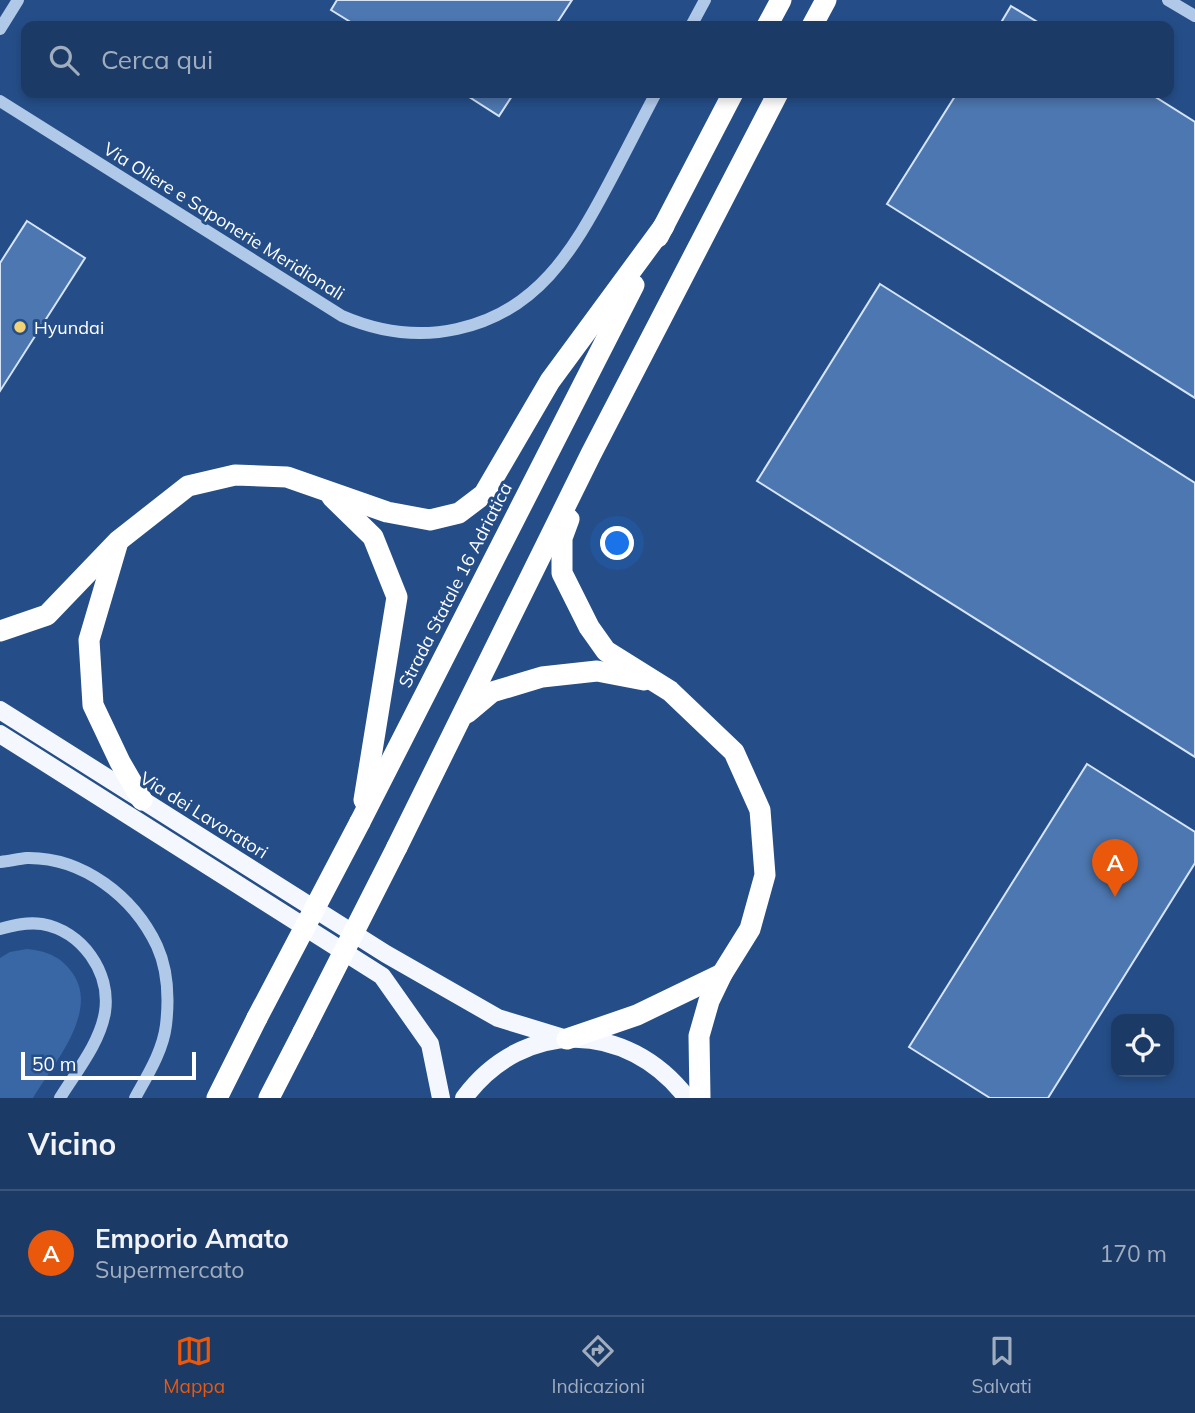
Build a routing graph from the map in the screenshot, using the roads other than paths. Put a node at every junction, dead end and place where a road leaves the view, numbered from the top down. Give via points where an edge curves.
1 (18, 0) edge
2 (705, 0) edge
3 (781, 0) edge
4 (826, 0) edge
5 (1168, 0) edge
6 (1195, 16) edge
7 (694, 21) edge
8 (770, 21) edge
9 (816, 21) edge
10 (0, 29) edge
11 (653, 98) edge
12 (730, 98) edge
13 (776, 98) edge
14 (0, 101) edge
15 (664, 226) junction
16 (591, 454) junction
17 (325, 491) junction
18 (118, 541) junction
19 (0, 631) edge
20 (670, 691) junction
21 (0, 710) edge
22 (460, 719) junction
23 (0, 734) edge
24 (142, 800) junction
25 (360, 822) junction
26 (0, 862) edge
27 (0, 929) edge
28 (722, 974) junction
29 (568, 1039) junction
30 (60, 1098) edge
31 (135, 1098) edge
32 (216, 1098) edge
33 (269, 1098) edge
34 (441, 1098) edge
35 (464, 1098) edge
36 (687, 1098) edge
37 (699, 1098) edge

1 - 10 street
2 - 7 street
3 - 8 highway
4 - 9 highway
5 - 6 street
11 - 14 street, Via Oliere e Saponerie Meridionali via 579,239 533,293 474,325 410,334 370,328 342,316
12 - 15 highway, Strada Statale 16 Adriatica
13 - 16 highway
15 - 17 highway via 550,381 484,494 459,513 430,520 387,512
15 - 25 highway, Strada Statale 16 Adriatica
16 - 20 highway via 562,538 562,573 606,651
16 - 22 highway
17 - 18 highway via 274,476 235,475 188,486
17 - 25 highway via 373,537 397,597
18 - 19 highway via 47,615
18 - 24 highway via 89,640 93,705
20 - 22 highway via 638,677 597,671 542,677 492,692
20 - 28 highway via 734,752 760,810 765,875 750,929
21 - 24 main road, Via dei Lavoratori
22 - 33 highway, bridge
23 - 34 main road via 382,976 430,1044
24 - 29 main road, Via dei Lavoratori via 386,954 498,1018
25 - 32 highway, Strada Statale 16 Adriatica, bridge
26 - 31 street via 28,858 69,865 105,883 136,912 158,948 167,987 166,1028 153,1066
27 - 30 street via 20,923 43,924 66,932 84,946 97,965 105,988 105,1012 98,1035
28 - 29 highway via 637,1015
28 - 37 highway via 699,1035
29 - 35 main road via 542,1042 509,1056
29 - 36 main road via 597,1040 637,1053 672,1079

